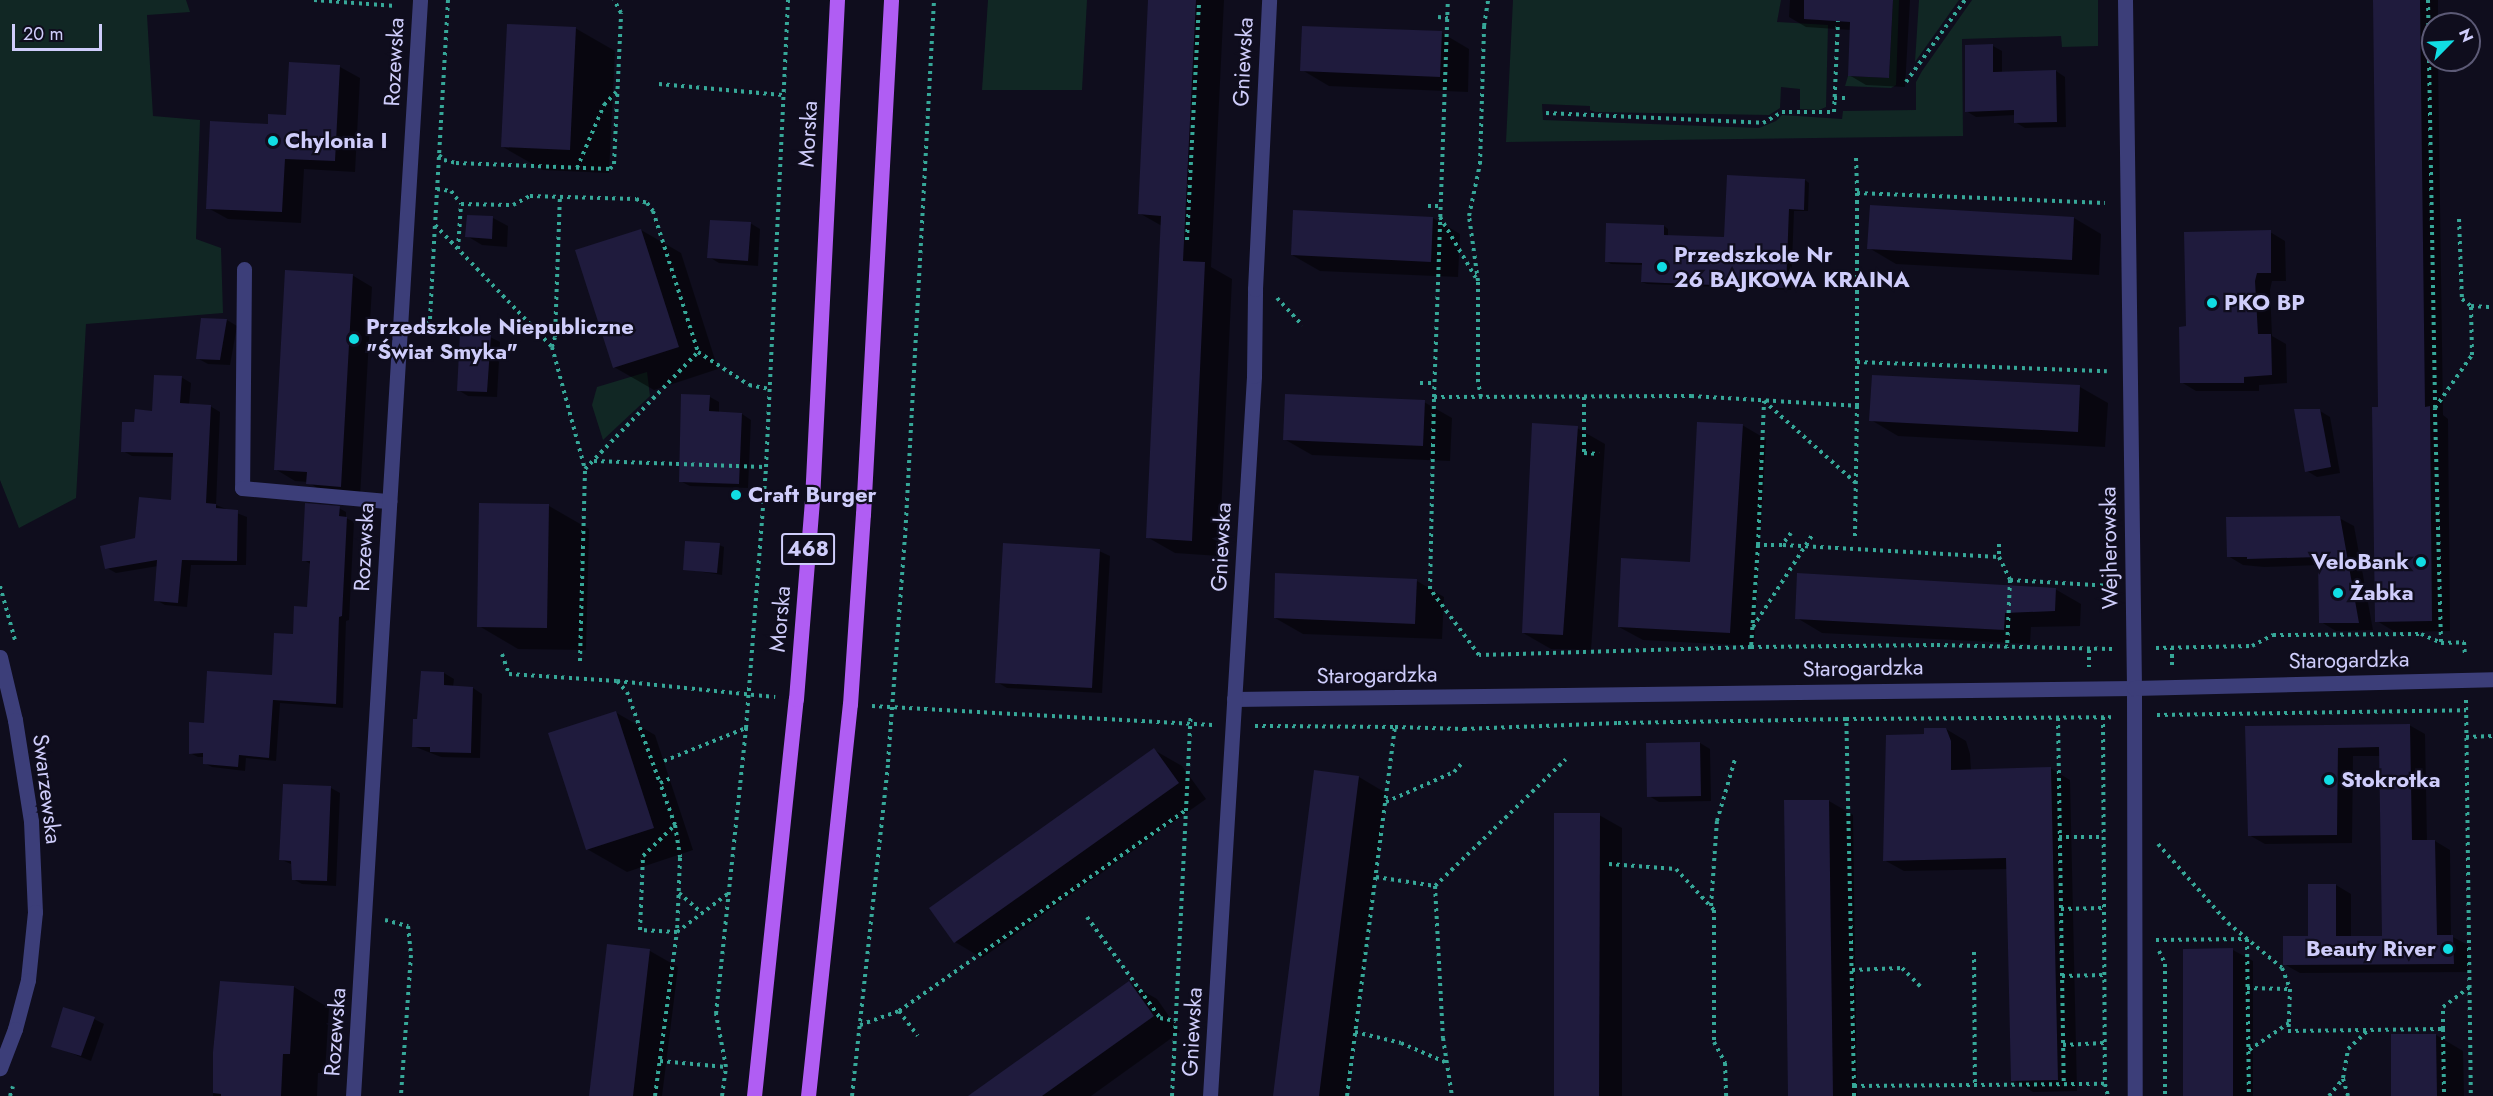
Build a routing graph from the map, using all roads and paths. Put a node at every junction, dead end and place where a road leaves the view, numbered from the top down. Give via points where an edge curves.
1 (314, 0) edge
2 (420, 0) edge
3 (448, 0) edge
4 (614, 0) edge
5 (788, 0) edge
6 (837, 0) edge
7 (891, 0) edge
8 (934, 0) edge
9 (1200, 0) edge
10 (1269, 0) edge
11 (1448, 0) edge
12 (1488, 0) edge
13 (1965, 0) edge
14 (2125, 0) edge
15 (396, 6) dead end
16 (1438, 17) dead end
17 (1448, 18) junction
18 (1838, 21) dead end
19 (2429, 72) edge
20 (1906, 82) dead end
21 (659, 84) dead end
22 (617, 91) junction
23 (783, 94) junction
24 (1834, 98) junction
25 (1845, 98) dead end
26 (1546, 113) dead end
27 (438, 154) junction
28 (1856, 158) dead end
29 (577, 168) junction
30 (437, 189) junction
31 (1857, 193) junction
32 (560, 196) junction
33 (2110, 203) dead end
34 (461, 204) junction
35 (1428, 206) dead end
36 (1441, 206) junction
37 (1440, 216) junction
38 (2459, 219) dead end
39 (1187, 240) dead end
40 (458, 249) junction
41 (244, 269) dead end
42 (1478, 281) junction
43 (1273, 295) dead end
44 (2471, 306) junction
45 (2493, 307) edge
46 (1302, 325) dead end
47 (552, 347) junction
48 (698, 352) junction
49 (1857, 362) junction
50 (2111, 371) dead end
51 (1420, 383) dead end
52 (1434, 383) junction
53 (769, 389) junction
54 (1434, 397) junction
55 (1481, 397) junction
56 (1584, 397) junction
57 (1764, 401) junction
58 (1857, 406) junction
59 (2435, 408) junction
60 (1599, 454) dead end
61 (593, 460) junction
62 (766, 467) junction
63 (585, 469) junction
64 (1857, 485) junction
65 (389, 501) junction
66 (1791, 533) dead end
67 (1813, 534) dead end
68 (1855, 536) dead end
69 (1999, 544) dead end
70 (1758, 545) junction
71 (1782, 545) junction
72 (1804, 546) junction
73 (1999, 557) junction
74 (2010, 580) junction
75 (2112, 586) dead end
76 (1752, 628) junction
77 (2441, 643) junction
78 (1751, 647) junction
79 (2007, 648) junction
80 (2155, 648) dead end
81 (2111, 649) dead end
82 (502, 654) dead end
83 (0, 657) edge
84 (580, 661) dead end
85 (2493, 679) edge
86 (2465, 680) junction
87 (617, 681) junction
88 (2134, 688) junction
89 (748, 694) junction
90 (1234, 699) junction
91 (891, 708) junction
92 (2466, 710) junction
93 (1191, 714) dead end
94 (1846, 718) junction
95 (2058, 718) junction
96 (1191, 724) junction
97 (1232, 726) junction
98 (2154, 726) dead end
99 (1395, 727) junction
100 (746, 728) junction
101 (2493, 736) edge
102 (2466, 737) junction
103 (1566, 759) dead end
104 (1734, 759) dead end
105 (664, 761) dead end
106 (1464, 761) dead end
107 (671, 778) dead end
108 (660, 783) junction
109 (1386, 802) junction
110 (1187, 808) junction
111 (675, 825) junction
112 (2060, 837) junction
113 (2103, 837) junction
114 (2154, 850) dead end
115 (1609, 864) dead end
116 (1376, 877) junction
117 (1435, 886) junction
118 (730, 891) junction
119 (679, 893) junction
120 (1711, 907) junction
121 (2104, 908) junction
122 (2061, 909) junction
123 (702, 913) junction
124 (1087, 917) dead end
125 (381, 919) dead end
126 (677, 932) junction
127 (2154, 932) dead end
128 (2247, 939) junction
129 (2154, 940) junction
130 (1974, 952) dead end
131 (1852, 970) junction
132 (2104, 975) junction
133 (2062, 976) junction
134 (2469, 987) junction
135 (1922, 988) dead end
136 (2247, 988) junction
137 (2290, 988) junction
138 (899, 1011) junction
139 (1176, 1021) junction
140 (2289, 1023) junction
141 (860, 1025) junction
142 (2443, 1029) junction
143 (2368, 1030) junction
144 (1355, 1032) junction
145 (918, 1036) dead end
146 (2104, 1044) junction
147 (2063, 1045) junction
148 (2248, 1050) junction
149 (660, 1060) junction
150 (1448, 1063) junction
151 (726, 1067) junction
152 (0, 1068) edge
153 (2343, 1078) junction
154 (2064, 1084) junction
155 (2105, 1084) junction
156 (1975, 1085) junction
157 (1854, 1086) junction
158 (353, 1096) edge
159 (401, 1096) edge
160 (655, 1096) edge
161 (722, 1096) edge
162 (754, 1096) edge
163 (808, 1096) edge
164 (852, 1096) edge
165 (1172, 1096) edge
166 (1210, 1096) edge
167 (1347, 1096) edge
168 (1452, 1096) edge
169 (1726, 1096) edge
170 (1854, 1096) edge
171 (2108, 1096) edge
172 (2135, 1096) edge
173 (2165, 1096) edge
174 (2249, 1096) edge
175 (2329, 1096) edge
176 (2348, 1096) edge
177 (2444, 1096) edge
178 (2470, 1096) edge

1 - 15 path
2 - 65 street, Rozewska
3 - 27 path
4 - 22 path via 621,13
5 - 23 path
6 - 162 main road, Morska / 468 via 812,500 796,699
7 - 163 main road, 468 via 851,692
8 - 91 path via 905,538
9 - 39 path
10 - 90 street, Gniewska via 1254,376
11 - 17 path
12 - 42 path via 1480,164 1469,216
13 - 20 path
14 - 88 street, Wejherowska
16 - 17 path
17 - 36 path
18 - 24 path
19 - 59 path
21 - 23 path
22 - 29 path via 604,105
22 - 29 path via 614,164 610,169
23 - 53 path
24 - 25 path
24 - 26 path via 1834,112 1782,112 1763,123
27 - 29 path via 456,163
27 - 30 path
28 - 31 path
30 - 34 path via 451,191
30 - 40 path via 435,225
31 - 33 path
31 - 49 path
32 - 34 path via 530,195 513,205
32 - 47 path
32 - 48 path via 636,199 647,203 653,211
34 - 40 path
35 - 36 path
36 - 37 path
37 - 42 path
37 - 52 path
38 - 44 path via 2460,287 2462,299
40 - 47 path
41 - 65 street via 242,488
42 - 55 path
43 - 46 path
44 - 45 path
44 - 59 path via 2472,355
47 - 63 path
48 - 53 path via 750,385
48 - 61 path
49 - 50 path
49 - 58 path
51 - 52 path
52 - 54 path
53 - 62 path
54 - 55 path
54 - 78 path via 1430,589 1479,655
55 - 56 path
56 - 57 path via 1691,396
56 - 60 path via 1584,453
57 - 58 path
57 - 64 path
57 - 70 path
58 - 64 path
59 - 77 path
61 - 62 path
61 - 63 path
62 - 89 path
63 - 84 path
64 - 68 path
65 - 158 street, Rozewska
66 - 71 path
67 - 72 path
69 - 73 path
70 - 71 path
70 - 76 path
71 - 72 path
72 - 73 path
72 - 76 path
73 - 74 path
74 - 75 path
74 - 79 path
76 - 78 path
77 - 80 path via 2421,634 2273,635 2252,646
77 - 86 path via 2464,642
78 - 79 path
79 - 81 path
82 - 87 path via 509,674
83 - 152 street, Swarzewska via 15,720 31,821 35,912 28,980
85 - 86 street, Starogardzka
86 - 88 street, Starogardzka
86 - 92 path
87 - 89 path
87 - 108 path via 627,692
88 - 90 street, Starogardzka
88 - 172 street, Wejherowska
89 - 100 path
90 - 97 street, Gniewska
91 - 96 path
91 - 141 path
92 - 98 path via 2170,714 2154,716
92 - 102 path
93 - 96 path
94 - 95 path
94 - 99 path via 1464,729
94 - 131 path
95 - 112 path
95 - 113 path via 2103,717
96 - 110 path
97 - 99 path
97 - 166 street, Gniewska
99 - 109 path
100 - 105 path
100 - 118 path
101 - 102 path
102 - 134 path
103 - 117 path
104 - 120 path via 1717,821
106 - 109 path via 1454,772
107 - 108 path
108 - 111 path
109 - 116 path
110 - 138 path
110 - 139 path
111 - 119 path via 680,858
111 - 126 path via 643,856 640,930
112 - 113 path
112 - 122 path
113 - 121 path
114 - 128 path via 2154,840
115 - 120 path via 1676,868
116 - 117 path
116 - 144 path
117 - 150 path via 1443,1038
118 - 123 path
118 - 151 path via 716,1014
119 - 123 path
119 - 126 path
120 - 169 path via 1714,1042 1725,1063
121 - 122 path
121 - 132 path
122 - 133 path
123 - 126 path
124 - 139 path via 1160,1018
125 - 159 path via 408,926 411,955
126 - 149 path
127 - 129 path
128 - 129 path
128 - 136 path
128 - 137 path via 2282,968
129 - 173 path via 2165,964
130 - 156 path
131 - 135 path via 1902,968
131 - 157 path
132 - 133 path
132 - 146 path
133 - 147 path
134 - 142 path via 2443,1007
134 - 178 path
136 - 137 path
136 - 148 path
137 - 140 path
138 - 141 path
138 - 145 path
139 - 165 path
140 - 143 path via 2289,1031
140 - 148 path
141 - 164 path
142 - 143 path
142 - 177 path
143 - 153 path via 2348,1049
144 - 150 path via 1401,1043
144 - 167 path
146 - 147 path
146 - 155 path
147 - 154 path
148 - 174 path
149 - 151 path
149 - 160 path
150 - 168 path
151 - 161 path
153 - 175 path
153 - 176 path
154 - 155 path
154 - 156 path
155 - 171 path
156 - 157 path
157 - 170 path

